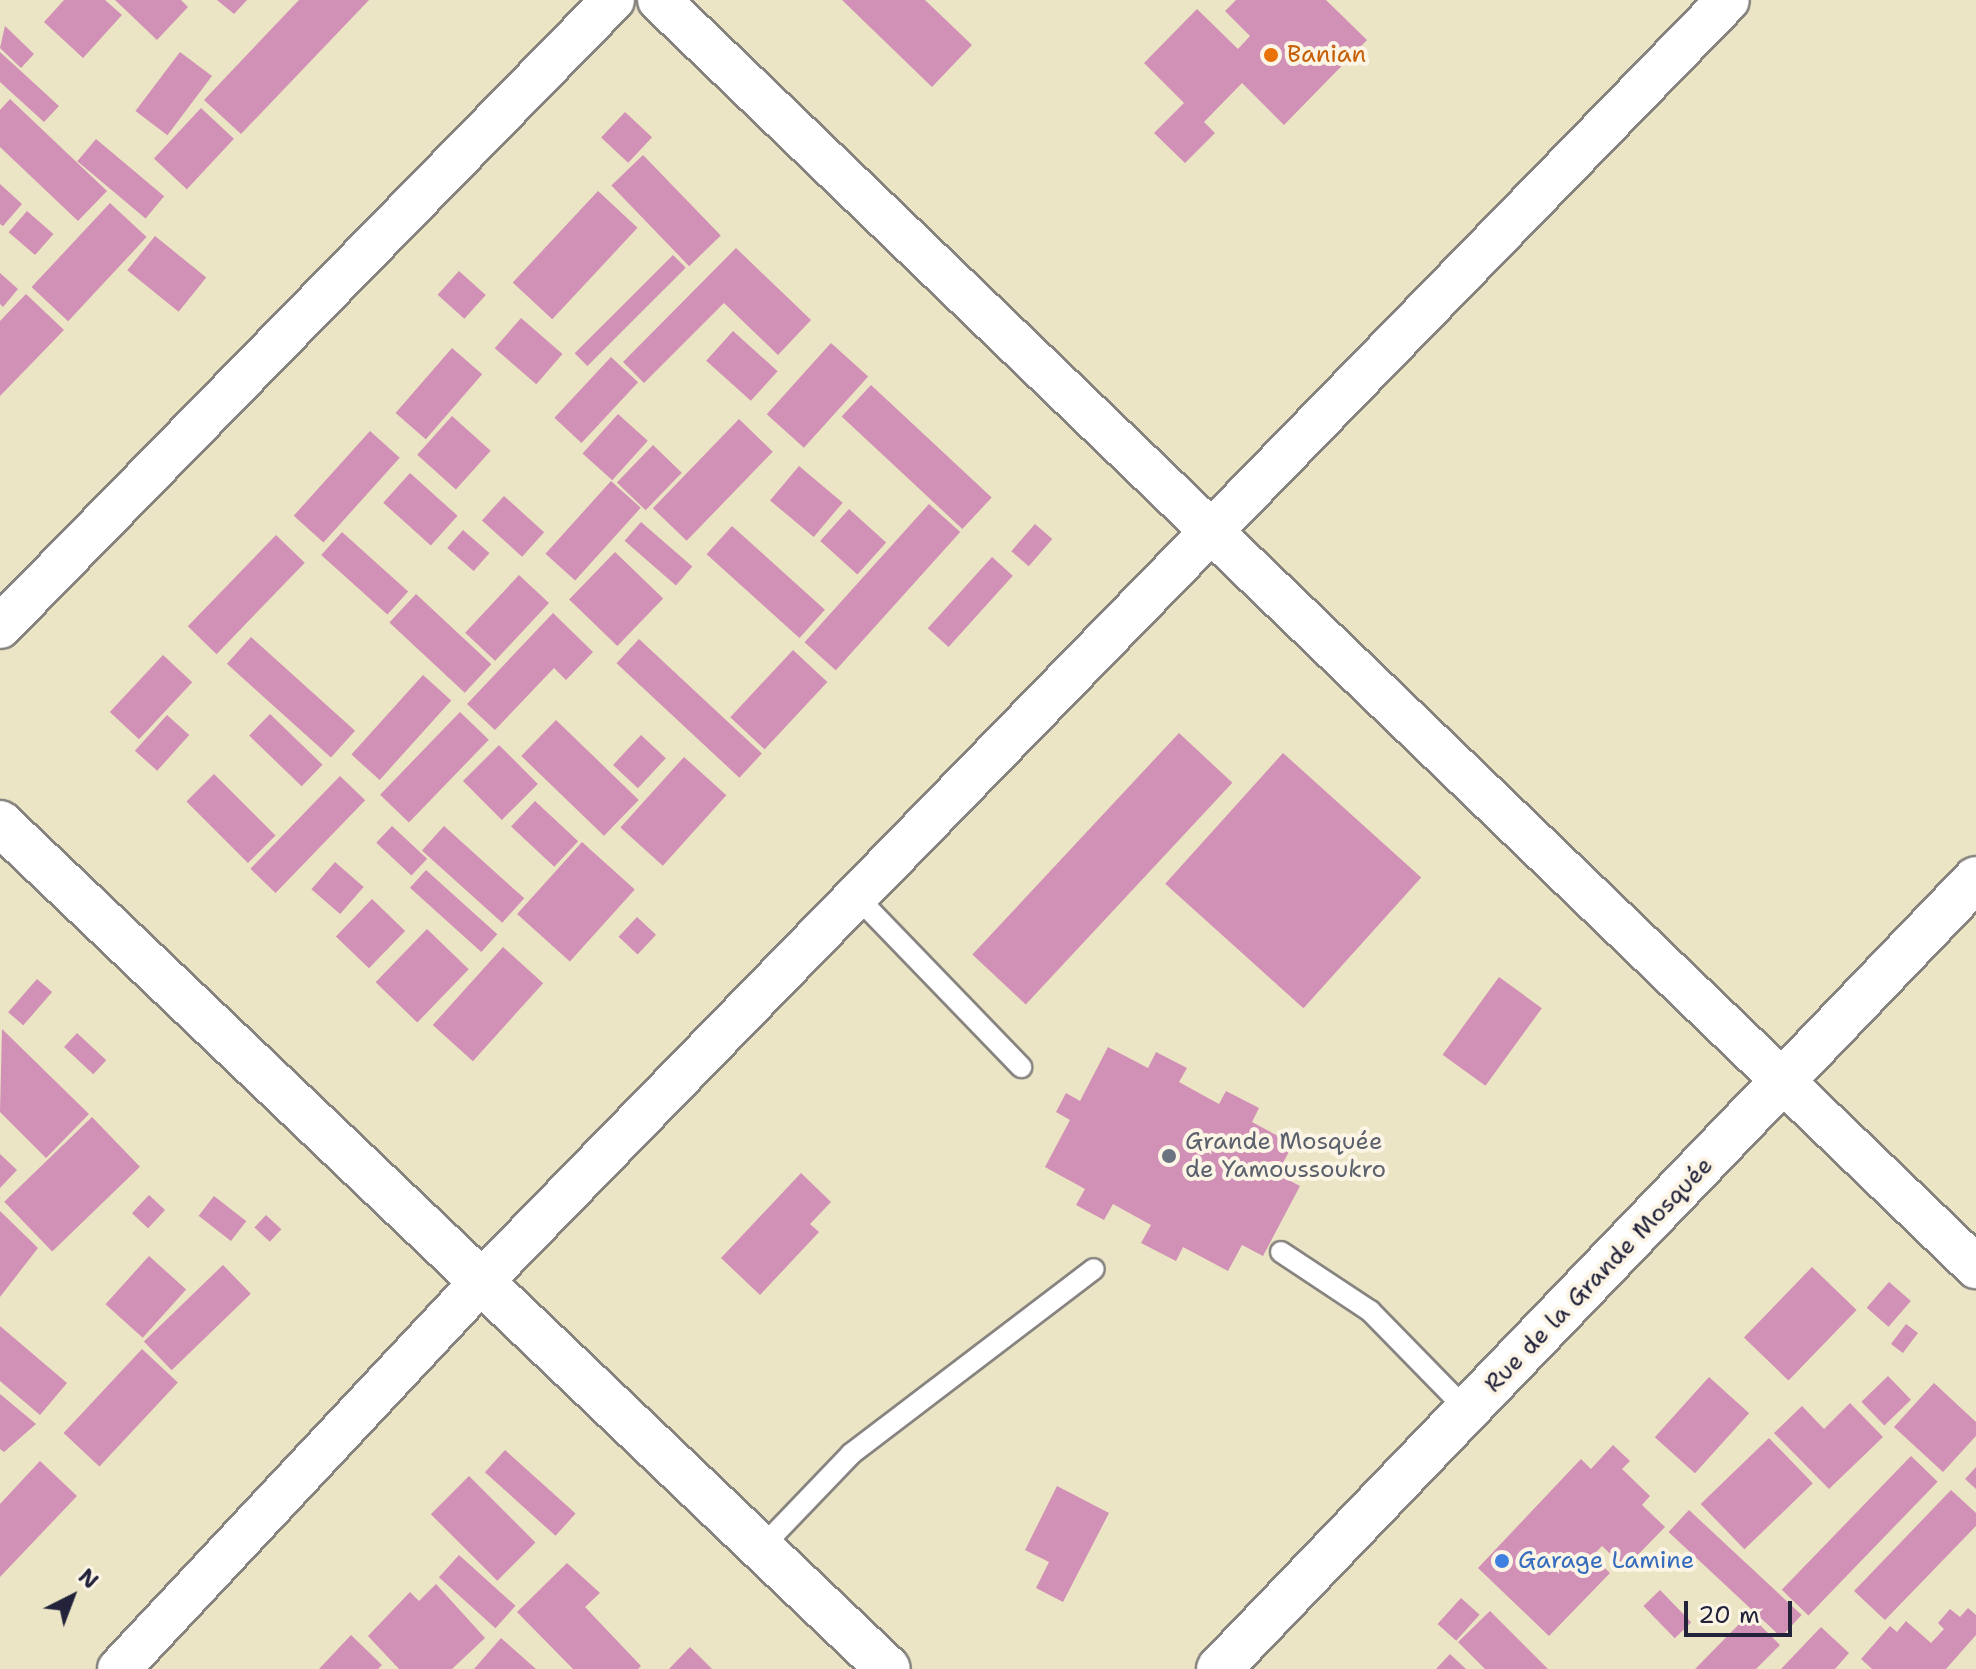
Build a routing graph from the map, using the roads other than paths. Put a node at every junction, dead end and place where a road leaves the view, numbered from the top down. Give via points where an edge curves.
1 (613, 0) edge
2 (659, 0) edge
3 (1728, 0) edge
4 (1211, 531) junction
5 (0, 627) edge
6 (0, 823) edge
7 (1976, 879) edge
8 (856, 896) junction
9 (1021, 1067) dead end
10 (1783, 1082) junction
11 (1281, 1252) dead end
12 (1976, 1267) edge
13 (1094, 1269) dead end
14 (481, 1282) junction
15 (1469, 1412) junction
16 (761, 1548) junction
17 (119, 1669) edge
18 (888, 1669) edge
19 (1219, 1669) edge

1 - 5 street
2 - 4 street
3 - 4 street
4 - 8 street
4 - 10 street
6 - 14 street
7 - 10 street, Rue de la Grande Mosquée
8 - 9 lane
8 - 14 street
10 - 12 street
10 - 15 street, Rue de la Grande Mosquée
11 - 15 lane via 1370,1311
13 - 16 lane via 851,1454
14 - 16 street
14 - 17 street
15 - 19 street, Rue de la Grande Mosquée
16 - 18 street

